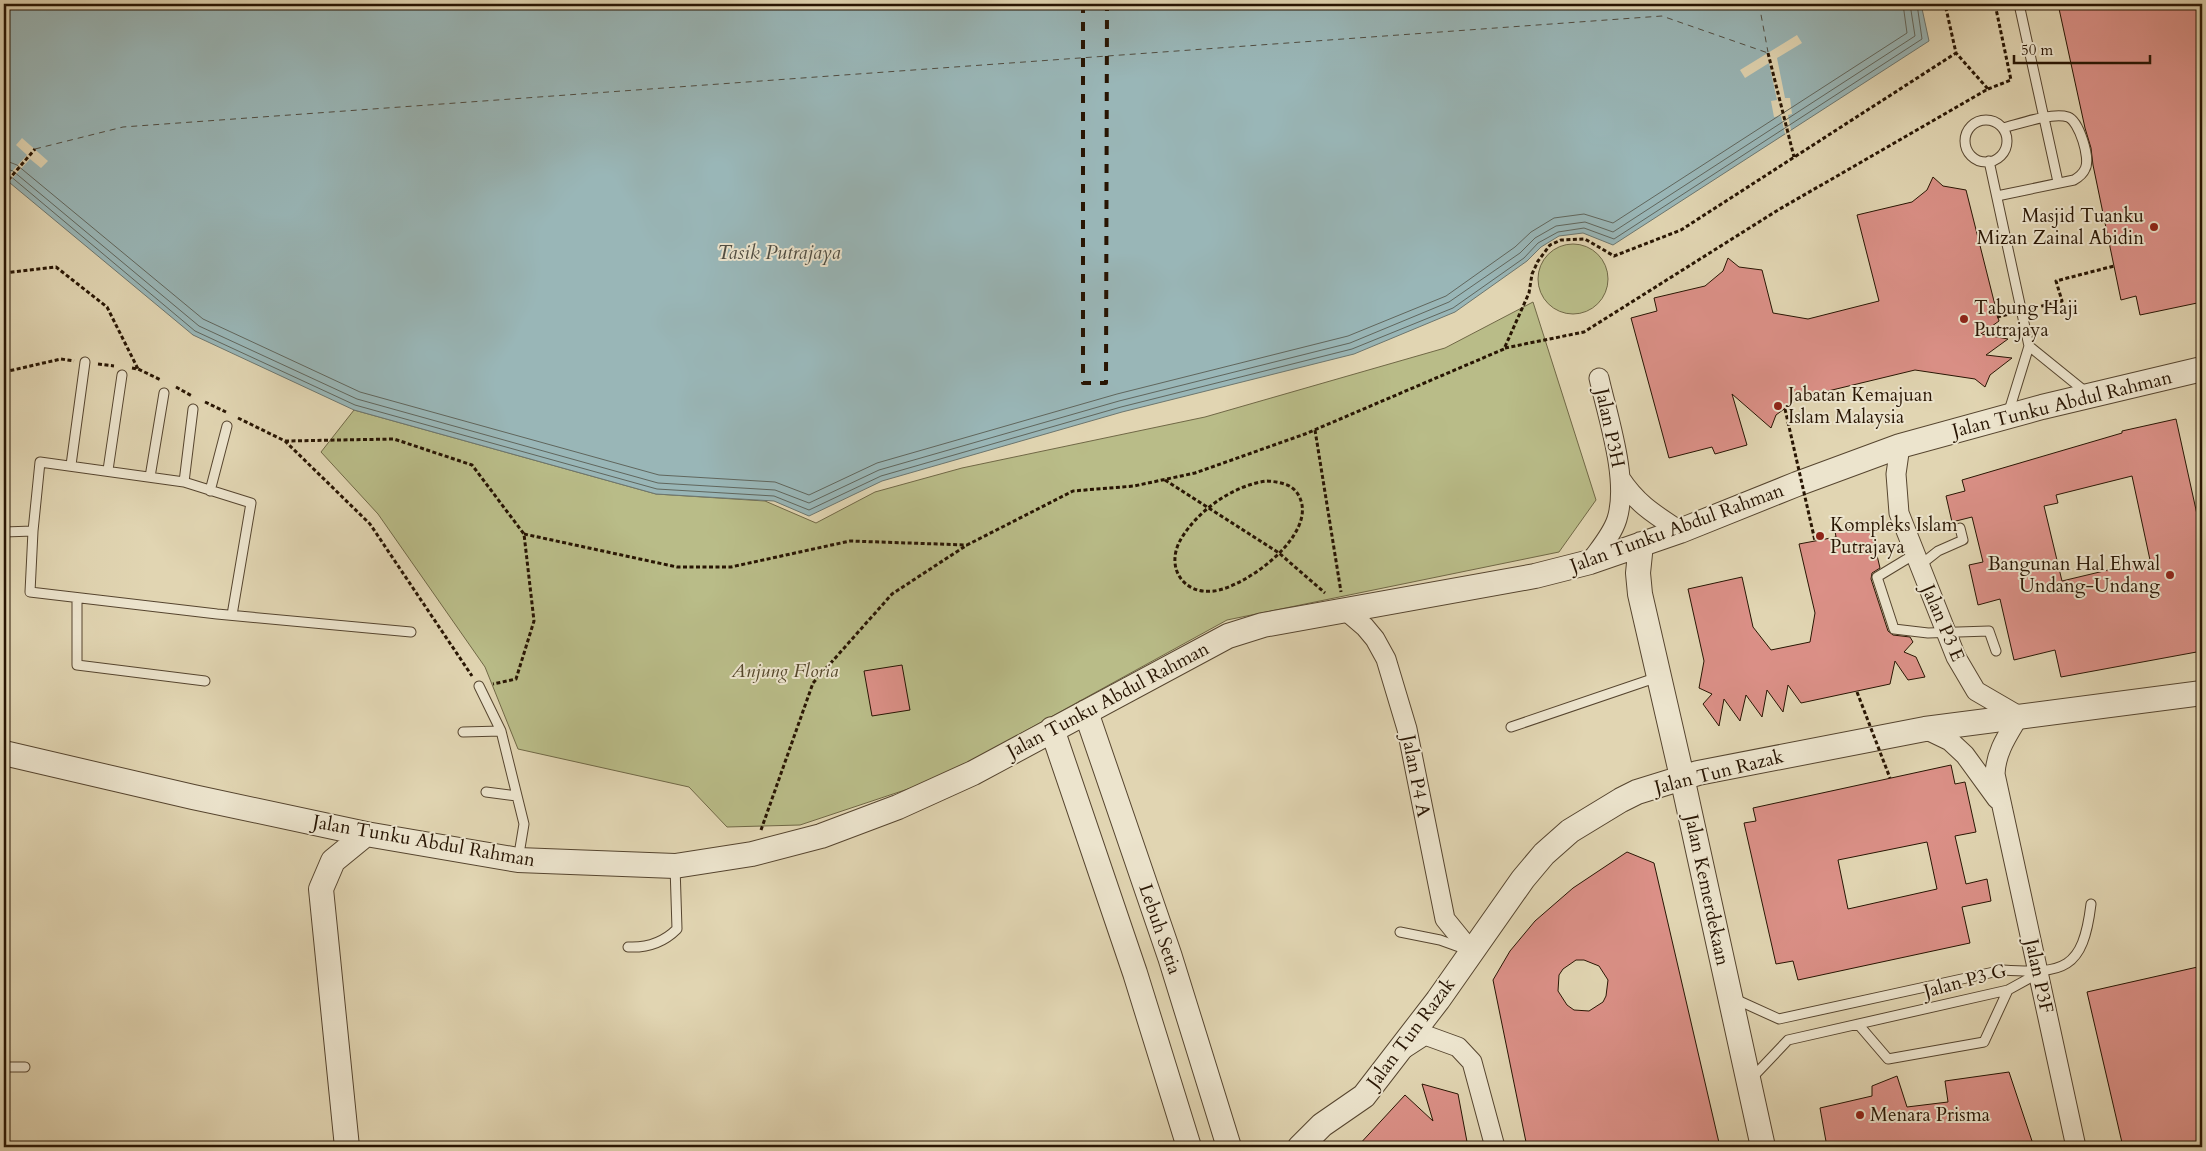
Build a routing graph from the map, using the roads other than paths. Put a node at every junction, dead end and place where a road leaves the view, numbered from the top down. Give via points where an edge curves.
1 (2019, 4) edge
2 (2044, 118) junction
3 (2003, 128) junction
4 (1989, 162) junction
5 (2058, 182) junction
6 (1996, 196) junction
7 (2029, 346) junction
8 (85, 362) road end
9 (2201, 370) edge
10 (121, 371) road end
11 (1599, 378) dead end
12 (164, 393) dead end
13 (2090, 396) junction
14 (193, 409) dead end
15 (2008, 416) junction
16 (227, 426) dead end
17 (1900, 446) junction
18 (71, 464) junction
19 (108, 470) junction
20 (150, 477) junction
21 (1620, 478) junction
22 (184, 482) junction
23 (210, 491) junction
24 (1960, 528) dead end
25 (33, 531) junction
26 (1680, 531) junction
27 (4, 532) edge
28 (1641, 544) junction
29 (1917, 560) junction
30 (1590, 562) junction
31 (77, 598) junction
32 (1344, 609) junction
33 (232, 615) junction
34 (411, 632) dead end
35 (1946, 634) junction
36 (1996, 651) dead end
37 (1658, 677) junction
38 (205, 681) dead end
39 (479, 686) road end
40 (2202, 693) edge
41 (1086, 712) junction
42 (2019, 716) junction
43 (1511, 727) dead end
44 (1052, 729) junction
45 (1925, 729) junction
46 (501, 731) junction
47 (463, 732) dead end
48 (5, 752) edge
49 (1682, 777) junction
50 (486, 792) dead end
51 (517, 796) junction
52 (2001, 804) junction
53 (366, 834) junction
54 (518, 860) junction
55 (675, 866) junction
56 (2091, 904) dead end
57 (1400, 932) dead end
58 (628, 946) dead end
59 (1471, 951) junction
60 (2039, 972) junction
61 (2008, 990) junction
62 (1730, 997) junction
63 (1858, 1024) junction
64 (1398, 1053) junction
65 (4, 1067) edge
66 (25, 1067) dead end
67 (1748, 1082) junction
68 (1364, 1096) junction
69 (347, 1147) edge
70 (1189, 1147) edge
71 (1229, 1147) edge
72 (1300, 1147) edge
73 (1323, 1147) edge
74 (1495, 1147) edge
75 (1763, 1147) edge
76 (2076, 1147) edge

1 - 2 lane
2 - 3 lane
2 - 5 lane
2 - 5 lane via 2063,116 2073,120 2086,154 2087,165 2080,176
3 - 4 lane via 2007,145 2004,152
3 - 4 lane via 1996,122 1979,121 1967,132 1968,150 1980,160
4 - 6 lane
5 - 6 lane
6 - 7 lane
7 - 13 lane
7 - 15 lane
8 - 18 lane
9 - 13 street, Jalan Tunku Abdul Rahman
10 - 19 lane
11 - 21 street, Jalan P3H
12 - 20 lane
13 - 15 street, Jalan Tunku Abdul Rahman
14 - 22 lane
15 - 17 street, Jalan Tunku Abdul Rahman
16 - 23 lane
17 - 26 street, Jalan Tunku Abdul Rahman
17 - 29 street, Jalan P3 E via 1896,474 1900,513
18 - 19 lane
18 - 25 lane via 40,462
19 - 20 lane
20 - 22 lane
21 - 26 street, Jalan P3H via 1647,510
21 - 30 street, Jalan P3H via 1617,518
22 - 23 lane
23 - 33 lane via 251,503
24 - 29 lane via 1963,540
25 - 27 lane
25 - 31 lane via 30,592
26 - 28 street, Jalan Tunku Abdul Rahman
28 - 30 street, Jalan Tunku Abdul Rahman
28 - 37 street, Jalan Kemerdekaan via 1640,594
29 - 35 street, Jalan P3 E
29 - 35 lane via 1877,577 1894,629
30 - 32 street, Jalan Tunku Abdul Rahman via 1434,596
31 - 33 lane
31 - 38 lane via 77,665
32 - 41 street, Jalan Tunku Abdul Rahman via 1263,625 1228,636
32 - 59 street, Jalan P4 A via 1365,627 1386,659 1407,728 1445,920
33 - 34 lane
35 - 36 lane via 1989,631
35 - 42 street, Jalan P3 E via 1976,691
37 - 43 lane
37 - 49 street, Jalan Kemerdekaan
39 - 46 lane
40 - 42 street, Jalan Tun Razak
41 - 44 street, Jalan Tunku Abdul Rahman
41 - 71 street, Lebuh Setia via 1170,957
42 - 45 street, Jalan Tun Razak
42 - 52 street, Jalan P3F via 1996,761
44 - 55 street, Jalan Tunku Abdul Rahman via 973,773 898,807 821,836 752,854
44 - 70 street, Lebuh Setia
45 - 49 street, Jalan Tun Razak
45 - 52 street, Jalan P3F via 1950,741 1965,755
46 - 47 lane
46 - 51 lane
48 - 53 street, Jalan Tunku Abdul Rahman
49 - 59 street, Jalan Tun Razak via 1621,800 1570,831 1523,878
49 - 62 street, Jalan Kemerdekaan
50 - 51 lane
51 - 54 lane via 524,824
52 - 60 street, Jalan P3F
53 - 54 street, Jalan Tunku Abdul Rahman
53 - 69 street via 333,861 322,889
54 - 55 street, Jalan Tunku Abdul Rahman
55 - 58 lane via 677,928 670,936 644,948
56 - 60 lane via 2078,951 2063,968
57 - 59 lane via 1440,940
59 - 64 street, Jalan Tun Razak
60 - 61 lane, Jalan P3 G
60 - 62 lane, Jalan P3 G via 2003,970 1779,1019
60 - 76 street, Jalan P3F
61 - 63 lane, Jalan P3 G
61 - 63 lane via 1984,1042 1888,1059
62 - 67 street, Jalan Kemerdekaan
63 - 67 lane, Jalan P3 G via 1788,1040
64 - 68 street, Jalan Tun Razak
64 - 74 street via 1425,1035 1458,1047 1472,1062
65 - 66 lane
67 - 75 street, Jalan Kemerdekaan
68 - 72 street, Jalan Tun Razak via 1322,1125
68 - 73 street

